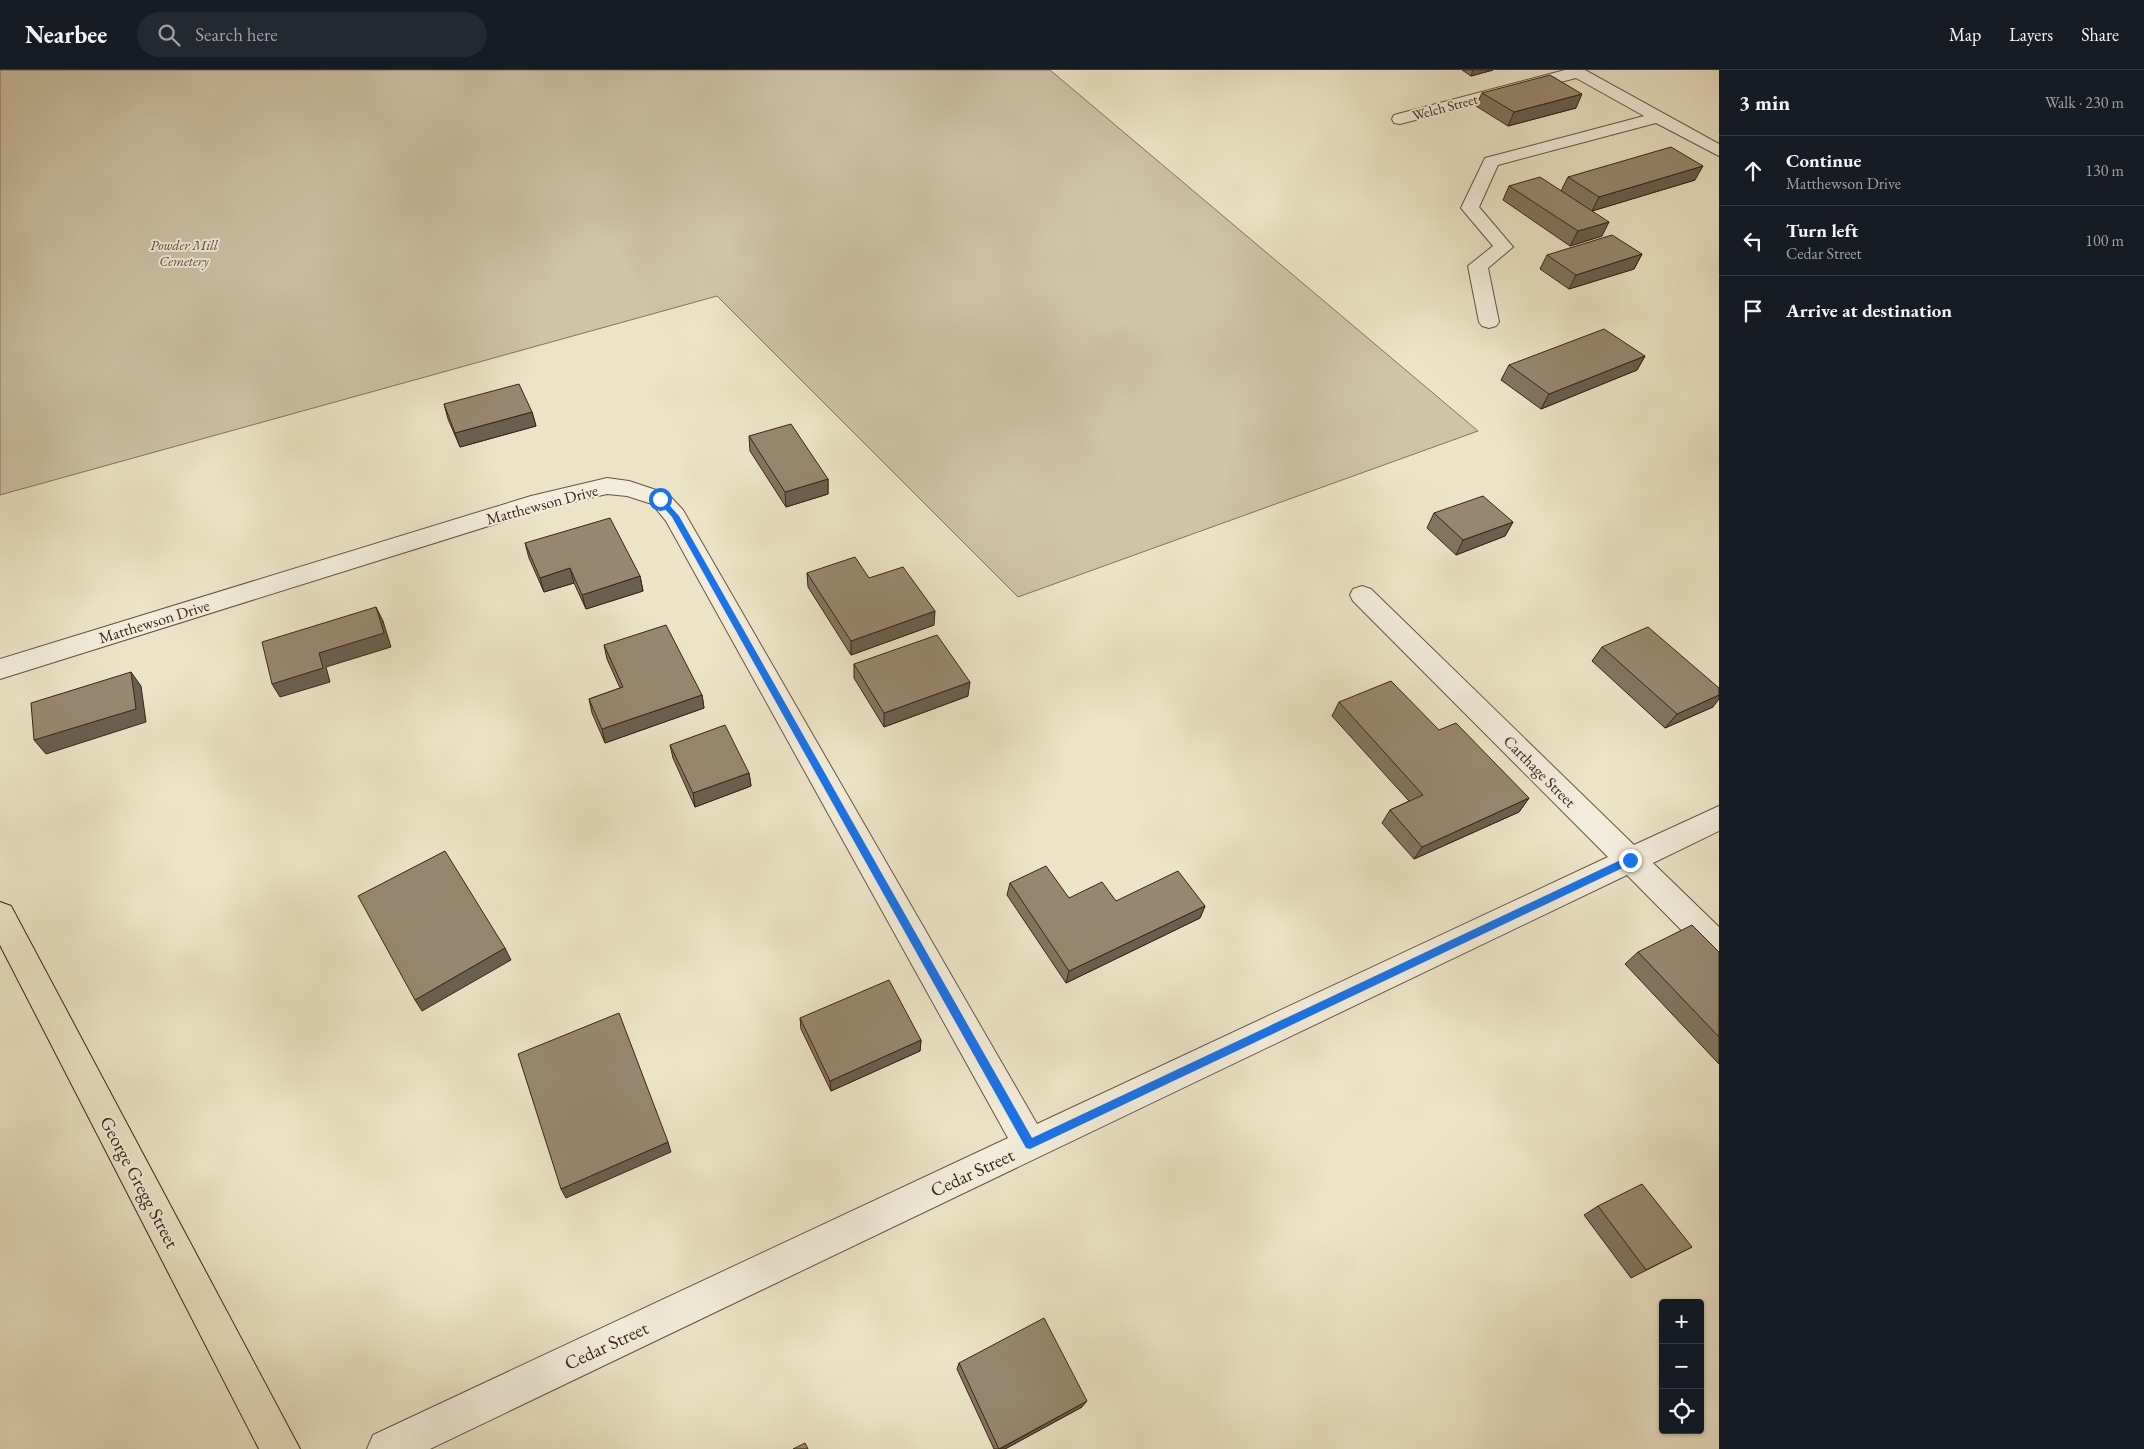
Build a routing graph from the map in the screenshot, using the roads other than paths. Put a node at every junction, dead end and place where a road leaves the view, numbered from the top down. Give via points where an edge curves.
1 (1575, 71) edge
2 (1659, 117) junction
3 (1400, 119) dead end
4 (1719, 151) edge
5 (1489, 322) dead end
6 (1362, 596) dead end
7 (0, 669) edge
8 (1719, 818) edge
9 (1630, 860) junction
10 (0, 915) edge
11 (1719, 947) edge
12 (1030, 1144) junction
13 (280, 1449) edge
14 (387, 1449) edge

1 - 2 street
1 - 3 street, Welch Street
2 - 4 street
2 - 5 street via 1491,162 1470,208 1504,247 1478,266
6 - 9 street, Carthage Street
7 - 12 street, Matthewson Drive via 539,502 607,486 660,499 675,516
8 - 9 street, Cedar Street
9 - 11 street, Carthage Street
9 - 12 street, Cedar Street
10 - 13 main road, George Gregg Street
12 - 14 street, Cedar Street

